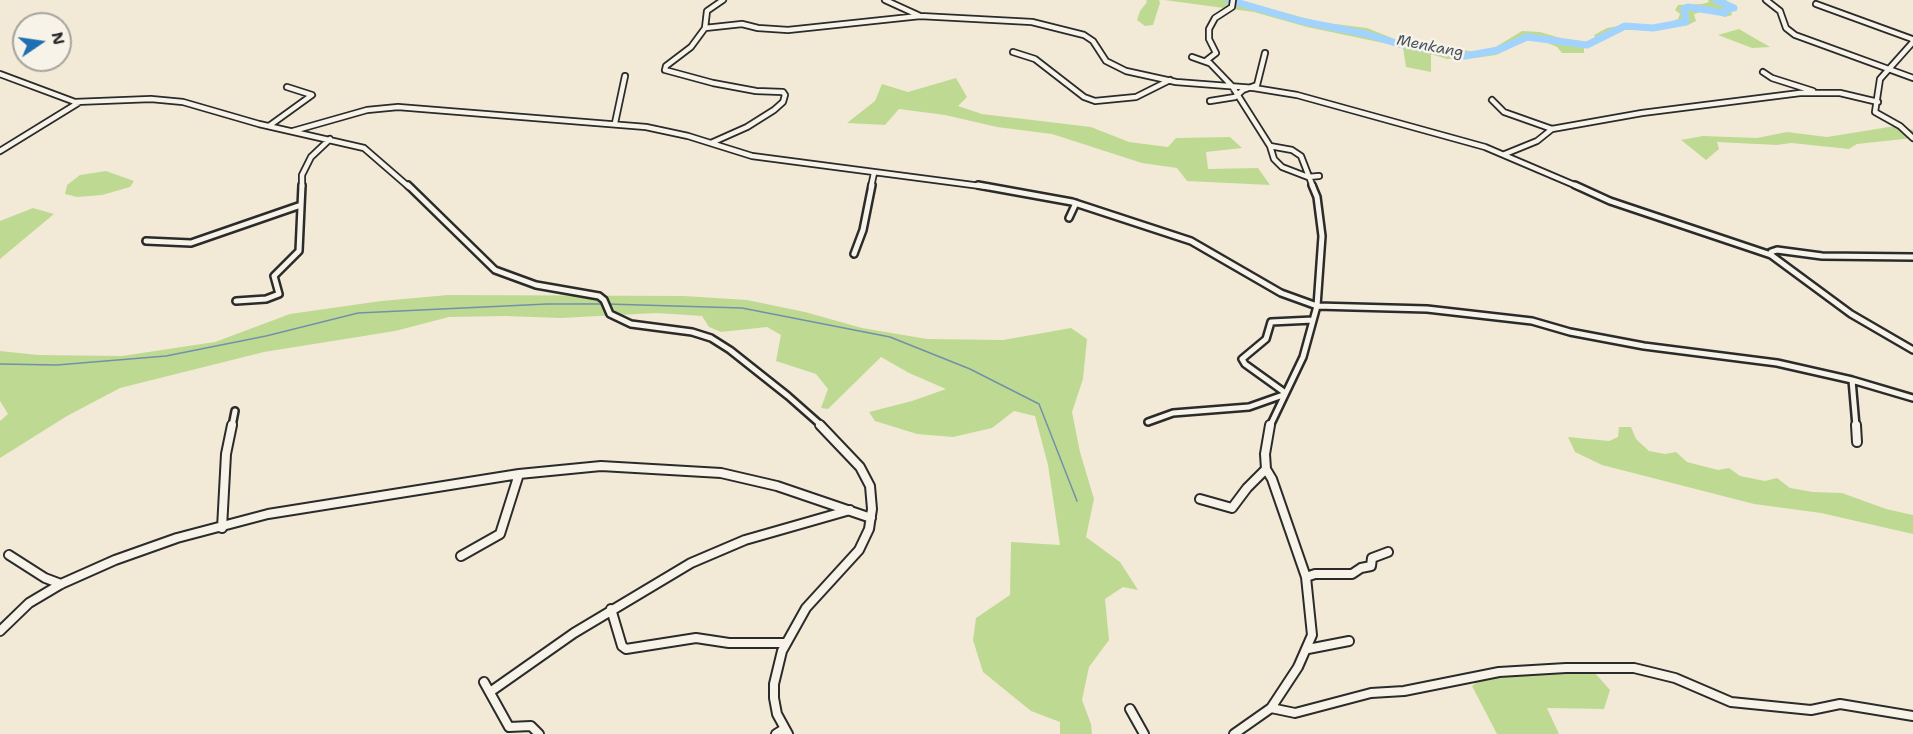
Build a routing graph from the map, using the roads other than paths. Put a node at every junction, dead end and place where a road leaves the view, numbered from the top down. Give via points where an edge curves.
1 (723, 0) edge
2 (885, 0) edge
3 (1766, 0) edge
4 (1823, 0) edge
5 (1233, 1) edge
6 (920, 16) junction
7 (705, 28) junction
8 (1013, 52) dead end
9 (1265, 53) dead end
10 (1192, 57) dead end
11 (1210, 63) junction
12 (1890, 69) junction
13 (1764, 72) dead end
14 (0, 74) edge
15 (625, 76) dead end
16 (1913, 78) edge
17 (1170, 80) junction
18 (1232, 86) junction
19 (287, 87) dead end
20 (1254, 88) junction
21 (1819, 93) junction
22 (1237, 96) junction
23 (1492, 100) dead end
24 (1210, 101) dead end
25 (78, 102) junction
26 (1878, 102) junction
27 (615, 123) junction
28 (269, 126) junction
29 (1552, 129) junction
30 (293, 131) junction
31 (1913, 138) edge
32 (330, 139) junction
33 (711, 143) junction
34 (1270, 146) junction
35 (0, 151) edge
36 (1505, 154) junction
37 (874, 173) junction
38 (1319, 176) dead end
39 (1308, 177) junction
40 (1076, 203) junction
41 (301, 205) junction
42 (1069, 218) dead end
43 (146, 241) dead end
44 (854, 254) dead end
45 (1771, 255) junction
46 (1913, 257) edge
47 (236, 301) dead end
48 (1317, 306) junction
49 (1312, 320) junction
50 (1913, 351) edge
51 (1852, 380) junction
52 (1283, 394) junction
53 (1913, 398) edge
54 (235, 411) dead end
55 (1148, 422) dead end
56 (1857, 442) dead end
57 (1266, 470) junction
58 (519, 474) junction
59 (1200, 499) dead end
60 (850, 510) junction
61 (871, 518) junction
62 (222, 528) junction
63 (1388, 552) dead end
64 (9, 555) dead end
65 (461, 556) dead end
66 (1306, 577) junction
67 (61, 584) junction
68 (611, 609) junction
69 (0, 631) edge
70 (1349, 641) dead end
71 (786, 643) junction
72 (1308, 649) junction
73 (484, 682) dead end
74 (489, 692) junction
75 (1271, 708) junction
76 (1130, 709) dead end
77 (1913, 716) edge
78 (782, 732) edge
79 (539, 734) edge
80 (1144, 734) edge
81 (1234, 734) edge

1 - 7 street via 707,11
2 - 6 street
3 - 12 street via 1780,11 1786,28 1795,35
4 - 12 street via 1815,3 1912,39
5 - 11 street via 1230,8 1215,18 1209,30 1216,53 1206,58
6 - 7 street via 794,29 742,24
6 - 17 street via 1029,22 1074,32 1093,41 1103,57 1116,67
7 - 33 street via 665,70 785,95 774,110
8 - 17 street via 1035,59 1093,101 1136,97
9 - 20 street
10 - 11 street
11 - 18 street
12 - 16 street
12 - 26 street via 1880,79
13 - 21 street
14 - 25 street
15 - 27 street
17 - 18 street
18 - 20 street
18 - 22 street
19 - 28 street via 312,95
20 - 22 street
20 - 36 street via 1337,104
21 - 26 street via 1840,93
21 - 29 street via 1642,113
22 - 24 street
22 - 34 street
23 - 29 street via 1504,112
25 - 28 street via 173,101
25 - 35 street
26 - 31 street via 1877,114
27 - 30 street via 398,106 367,110
27 - 33 street via 661,129
28 - 30 street
29 - 36 street via 1537,141
30 - 32 street
32 - 41 street via 306,165
32 - 61 street via 375,155 495,270 536,285 599,296 610,315 624,322 698,334 730,350 813,418 860,467 870,486
33 - 37 street via 752,156
34 - 39 street via 1279,165
34 - 39 street via 1298,153
36 - 45 street via 1610,201
37 - 40 street via 993,187
37 - 44 street via 865,224
38 - 39 street
39 - 48 street via 1321,217
40 - 42 street
40 - 48 street via 1191,241 1274,289
41 - 43 street via 191,243
41 - 47 street via 299,251 274,276 279,294
45 - 46 street via 1777,250 1812,256
45 - 50 street via 1851,314
48 - 49 street
48 - 51 street via 1426,309 1532,321 1633,344 1769,362
49 - 52 street via 1303,357
49 - 52 street via 1271,322 1266,339 1242,359
51 - 53 street
51 - 56 street
52 - 55 street via 1249,406 1173,413
52 - 57 street via 1267,434
54 - 62 street via 226,454
57 - 59 street via 1232,508
57 - 66 street
58 - 60 street via 602,466 721,473
58 - 62 street via 268,514
58 - 65 street via 500,534
60 - 61 street
60 - 68 street via 691,562
61 - 71 street via 859,550 806,608
62 - 67 street via 146,548
63 - 66 street via 1372,558 1371,566 1352,574
64 - 67 street via 45,579
66 - 72 street via 1312,622
67 - 69 street via 29,603
68 - 71 street via 626,649 696,638 729,643
68 - 74 street
70 - 72 street
71 - 78 street via 774,684
72 - 75 street
73 - 74 street
74 - 79 street via 509,727 531,726
75 - 77 street via 1295,713 1371,693 1404,691 1499,672 1634,668 1731,702 1811,710 1840,704
75 - 81 street
76 - 80 street

